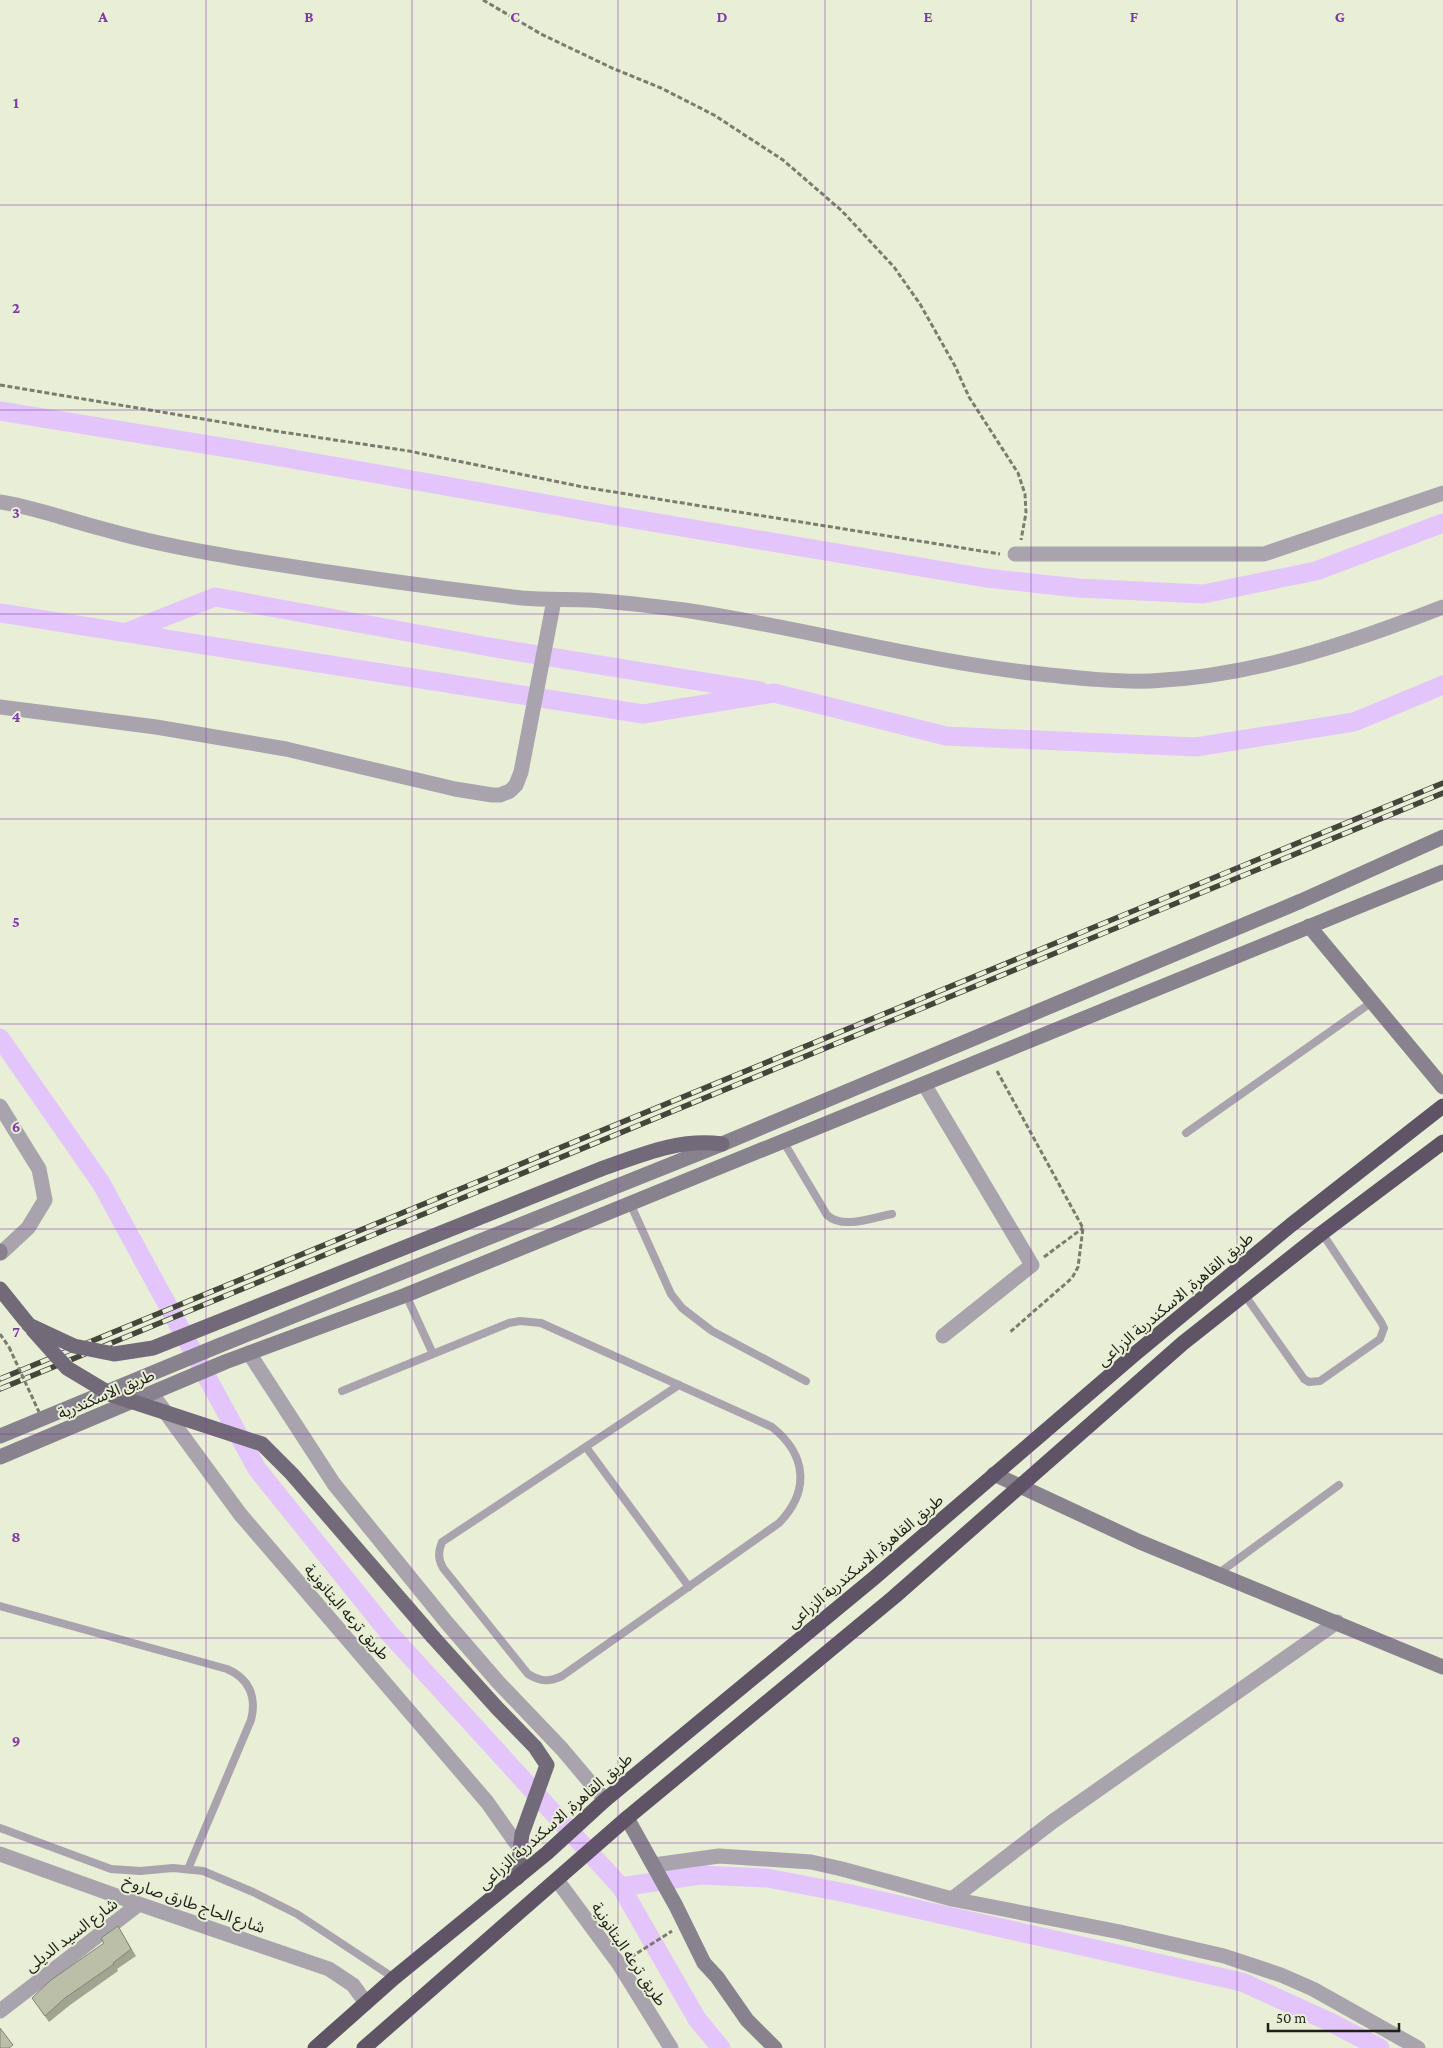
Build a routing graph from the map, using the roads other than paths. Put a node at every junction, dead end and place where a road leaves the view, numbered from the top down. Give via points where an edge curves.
1 (1443, 493) edge
2 (0, 502) edge
3 (1015, 554) road end
4 (554, 600) junction
5 (1443, 607) edge
6 (0, 707) edge
7 (1443, 837) edge
8 (1443, 872) edge
9 (1309, 926) junction
10 (1372, 1002) junction
11 (924, 1084) junction
12 (1443, 1087) edge
13 (0, 1106) edge
14 (1443, 1106) edge
15 (1186, 1133) dead end
16 (783, 1141) junction
17 (1443, 1142) edge
18 (722, 1144) junction
19 (630, 1203) junction
20 (892, 1214) dead end
21 (1322, 1233) junction
22 (0, 1252) edge
23 (0, 1289) edge
24 (406, 1294) junction
25 (1244, 1294) junction
26 (29, 1325) junction
27 (943, 1336) dead end
28 (249, 1353) junction
29 (433, 1354) junction
30 (806, 1381) dead end
31 (679, 1385) junction
32 (342, 1391) dead end
33 (152, 1394) junction
34 (0, 1436) edge
35 (586, 1447) junction
36 (0, 1457) edge
37 (994, 1474) junction
38 (1339, 1485) dead end
39 (1020, 1488) junction
40 (1219, 1574) junction
41 (690, 1586) junction
42 (0, 1606) edge
43 (1337, 1622) junction
44 (1443, 1667) edge
45 (602, 1804) junction
46 (627, 1818) junction
47 (0, 1828) edge
48 (521, 1850) junction
49 (0, 1854) edge
50 (188, 1869) junction
51 (657, 1871) junction
52 (517, 1878) junction
53 (557, 1880) junction
54 (952, 1899) junction
55 (139, 1904) junction
56 (394, 1978) junction
57 (366, 2002) junction
58 (0, 2011) edge
59 (315, 2048) edge
60 (364, 2048) edge
61 (671, 2048) edge
62 (775, 2048) edge
63 (1418, 2048) edge

1 - 3 street via 1264,554
2 - 4 street via 209,553 340,574
4 - 5 street via 683,610 992,669 1086,679 1148,681 1221,674 1280,662 1336,647
4 - 6 street via 521,772 516,785 500,795 455,789 286,749 156,727
7 - 18 main road, طريق الاسكندرية via 1301,901
8 - 9 main road, طريق الاسكندرية
9 - 10 main road
9 - 11 main road, طريق الاسكندرية
10 - 12 main road
10 - 15 lane
11 - 16 main road, طريق الاسكندرية
11 - 27 street via 1032,1265
13 - 22 street via 39,1169 45,1200 28,1228
14 - 37 highway, طريق القاهرة, الاسكندرية الزراعى via 1291,1225
16 - 19 main road, طريق الاسكندرية
16 - 20 lane via 832,1219 846,1222
17 - 21 highway
18 - 26 main road, bridge via 672,1145 601,1169 153,1348 114,1354 74,1346
18 - 34 main road, طريق الاسكندرية
19 - 24 main road, طريق الاسكندرية
19 - 30 lane via 670,1294 682,1308 712,1331
21 - 25 highway
21 - 25 lane via 1382,1322 1384,1328 1380,1339 1320,1381 1309,1382
23 - 26 main road
24 - 28 main road, طريق الاسكندرية
24 - 29 lane
25 - 39 highway
26 - 48 main road, bridge via 67,1368 112,1395 262,1444 292,1474 433,1637 535,1746 547,1765 522,1834
28 - 33 main road, طريق الاسكندرية
28 - 45 street via 334,1484 479,1660 562,1749
29 - 31 lane via 510,1323 530,1321 541,1323
29 - 32 lane
31 - 35 lane
31 - 41 lane via 772,1427 785,1437 800,1465 801,1481 790,1512 779,1523
33 - 36 main road, طريق الاسكندرية
33 - 48 street, طريق ترعه البتانونية via 240,1514 487,1802
35 - 41 lane
35 - 41 lane via 442,1542 438,1551 443,1568 528,1674 539,1681 551,1681 562,1676
37 - 39 main road
37 - 45 highway, طريق القاهرة, الاسكندرية الزراعى
38 - 40 lane
39 - 40 main road
39 - 46 highway
40 - 43 main road
42 - 50 lane via 227,1668 247,1684 253,1701 251,1720
43 - 44 main road
43 - 54 street via 1052,1822
45 - 52 highway, طريق القاهرة, الاسكندرية الزراعى
46 - 51 main road
46 - 53 highway
47 - 50 lane via 112,1869
48 - 52 main road
49 - 55 street, شارع الحاج طارق صاروخ
50 - 56 lane via 202,1871 253,1892 297,1914
51 - 54 street via 719,1856 811,1862
51 - 62 main road via 704,1963 747,2020
52 - 56 highway, طريق القاهرة, الاسكندرية الزراعى
53 - 60 highway
53 - 61 street, طريق ترعه البتانونية via 619,1964
54 - 63 street via 1224,1956 1313,1989
55 - 57 street, شارع الحاج طارق صاروخ via 329,1969 353,1985
55 - 58 street, شارع السيد الديلى
56 - 57 highway, طريق القاهرة, الاسكندرية الزراعى
57 - 59 highway, طريق القاهرة, الاسكندرية الزراعى

